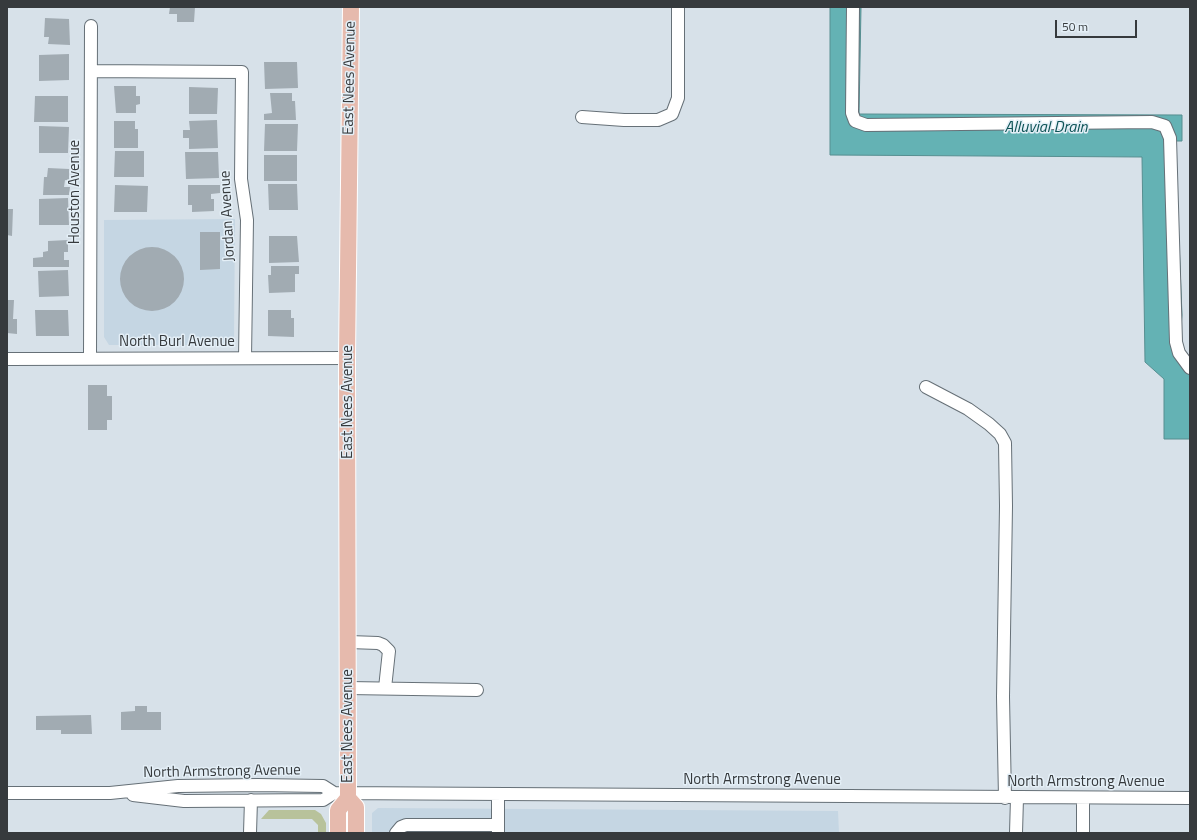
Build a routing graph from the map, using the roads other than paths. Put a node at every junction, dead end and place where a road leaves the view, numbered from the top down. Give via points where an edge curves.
1 (351, 7) edge
2 (678, 7) edge
3 (853, 7) edge
4 (91, 26) dead end
5 (91, 71) junction
6 (582, 117) dead end
7 (90, 358) junction
8 (245, 358) junction
9 (348, 358) junction
10 (7, 359) edge
11 (1190, 368) edge
12 (926, 387) dead end
13 (349, 642) junction
14 (348, 688) junction
15 (385, 688) junction
16 (477, 690) dead end
17 (7, 793) edge
18 (110, 793) junction
19 (343, 795) junction
20 (498, 795) junction
21 (1011, 798) junction
22 (1084, 798) junction
23 (1190, 798) edge
24 (251, 800) junction
25 (498, 829) edge
26 (250, 833) edge
27 (338, 833) edge
28 (356, 833) edge
29 (396, 833) edge
30 (1016, 833) edge
31 (1083, 833) edge

1 - 9 main road, East Nees Avenue
2 - 6 street via 678,98 672,114 658,120
3 - 11 street via 852,113 855,121 866,125 1152,122 1165,126 1170,138 1176,342 1179,353
4 - 5 street, Houston Avenue
5 - 7 street, Houston Avenue
5 - 8 street, Jordan Avenue via 242,72 241,179 247,220
7 - 8 street, North Burl Avenue
7 - 10 street, North Burl Avenue
8 - 9 street, North Burl Avenue
9 - 13 main road, East Nees Avenue
12 - 21 street via 984,420 996,429 1005,443 1003,697
13 - 14 main road, East Nees Avenue
13 - 15 street via 378,642 389,651
14 - 15 street
14 - 19 main road, East Nees Avenue
15 - 16 street
17 - 18 street, North Armstrong Avenue
18 - 19 street, North Armstrong Avenue via 178,786 324,786
18 - 24 street, North Armstrong Avenue via 184,801
19 - 20 street, North Armstrong Avenue
19 - 24 street, North Armstrong Avenue via 323,800
19 - 27 main road, East Nees Avenue via 338,810
19 - 28 main road, East Nees Avenue via 356,807
20 - 21 street, North Armstrong Avenue
20 - 25 street
21 - 22 street, North Armstrong Avenue
21 - 30 street
22 - 23 street, North Armstrong Avenue
22 - 31 street
24 - 26 street
25 - 29 street via 406,825

